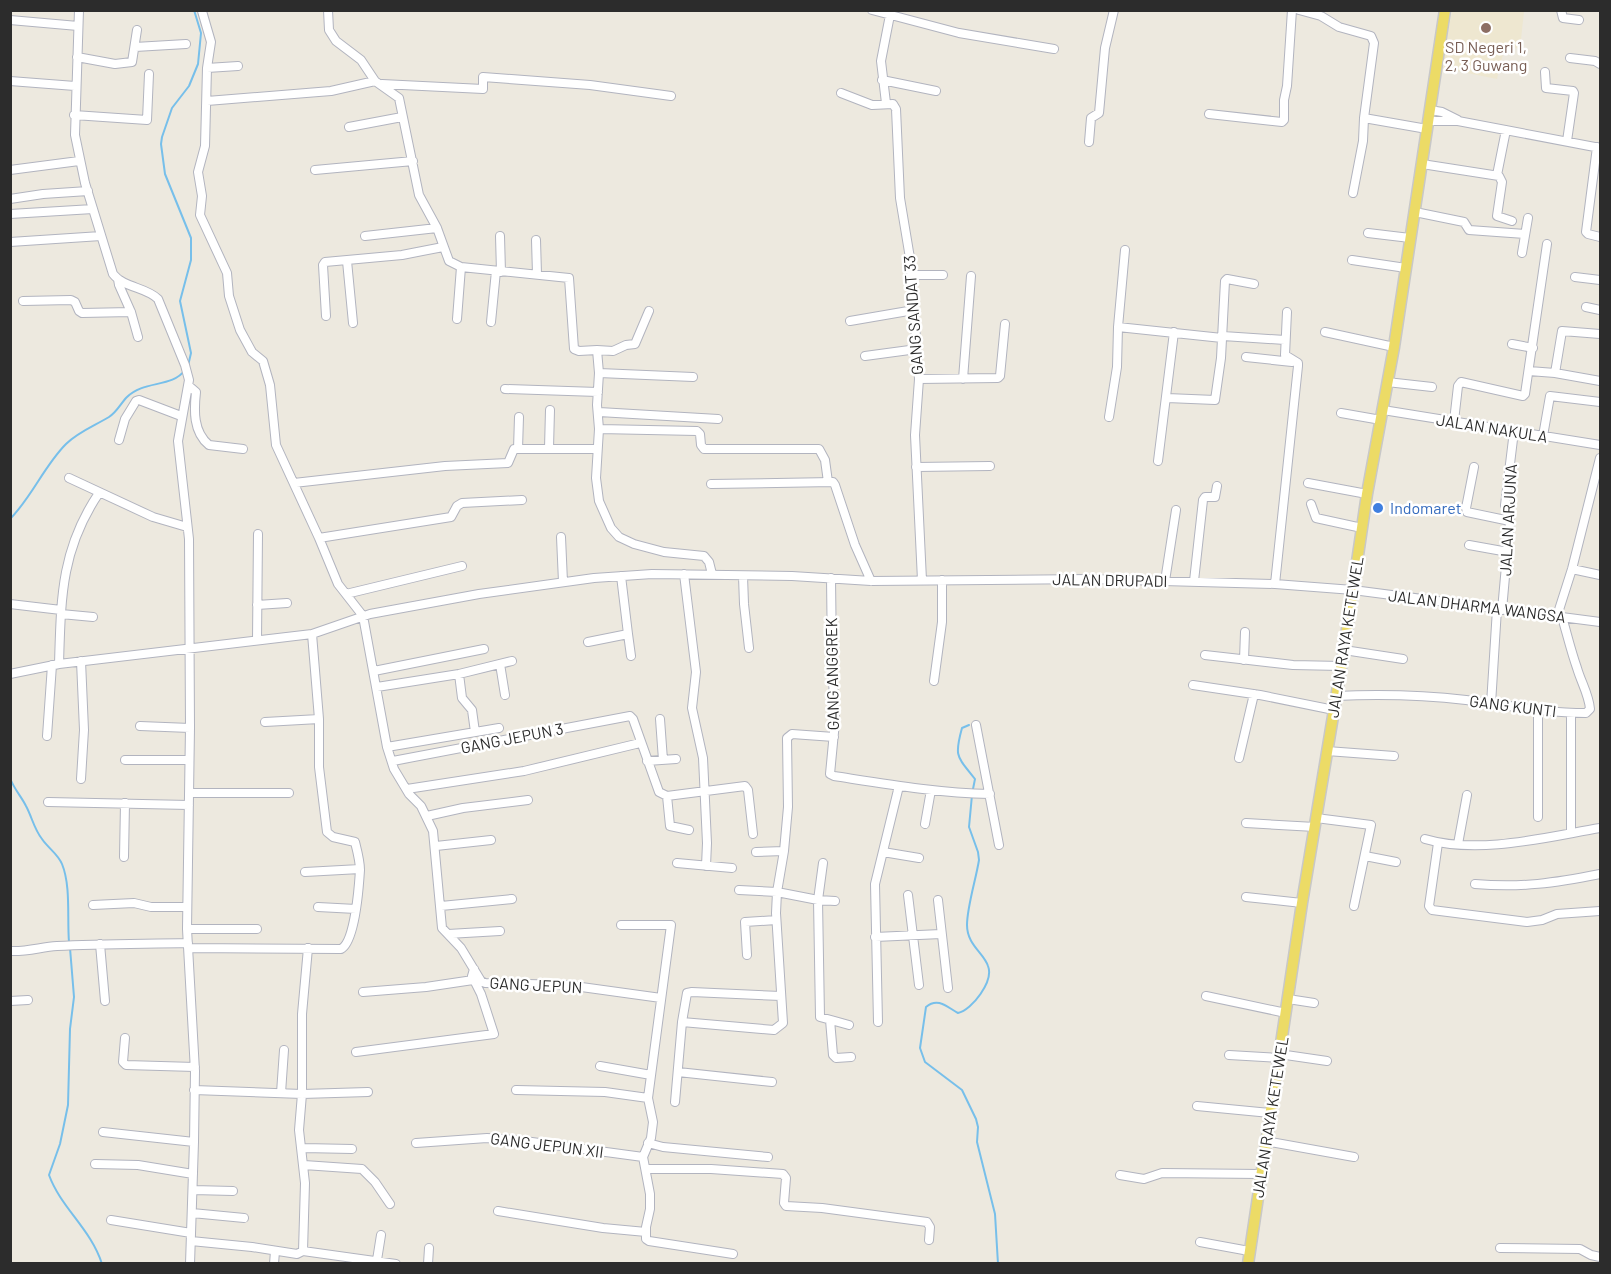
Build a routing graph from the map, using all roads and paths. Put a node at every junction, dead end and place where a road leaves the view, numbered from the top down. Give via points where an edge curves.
1 (79, 10) edge
2 (328, 10) edge
3 (872, 10) edge
4 (1114, 10) edge
5 (1292, 10) edge
6 (1299, 10) edge
7 (1445, 10) edge
8 (1561, 10) edge
9 (202, 11) edge
10 (890, 15) junction
11 (10, 20) edge
12 (1579, 20) dead end
13 (78, 26) junction
14 (137, 30) dead end
15 (186, 44) dead end
16 (135, 47) junction
17 (1054, 49) dead end
18 (77, 57) junction
19 (1570, 58) dead end
20 (1600, 64) edge
21 (238, 66) dead end
22 (207, 68) junction
23 (1545, 72) dead end
24 (149, 74) dead end
25 (882, 80) junction
26 (10, 81) edge
27 (376, 82) junction
28 (75, 86) junction
29 (936, 91) dead end
30 (841, 93) dead end
31 (671, 96) dead end
32 (207, 101) junction
33 (886, 103) junction
34 (1430, 110) junction
35 (1209, 114) dead end
36 (74, 115) junction
37 (402, 117) junction
38 (1364, 117) junction
39 (1458, 121) junction
40 (1427, 125) junction
41 (349, 127) dead end
42 (1506, 130) junction
43 (1567, 141) junction
44 (1089, 142) dead end
45 (1598, 147) edge
46 (79, 161) junction
47 (413, 161) junction
48 (1422, 164) junction
49 (10, 170) edge
50 (315, 170) dead end
51 (1497, 175) junction
52 (88, 191) junction
53 (1353, 193) dead end
54 (10, 199) edge
55 (93, 209) junction
56 (1414, 213) junction
57 (10, 214) edge
58 (1528, 218) dead end
59 (1512, 221) dead end
60 (437, 228) junction
61 (1368, 233) dead end
62 (1525, 234) junction
63 (101, 236) junction
64 (365, 236) dead end
65 (500, 236) dead end
66 (1600, 237) edge
67 (1410, 238) junction
68 (536, 240) dead end
69 (10, 242) edge
70 (1547, 244) dead end
71 (443, 247) junction
72 (1125, 250) dead end
73 (1522, 253) dead end
74 (1352, 260) dead end
75 (347, 261) junction
76 (461, 267) junction
77 (1406, 268) junction
78 (499, 271) junction
79 (537, 274) junction
80 (912, 275) junction
81 (943, 275) dead end
82 (971, 276) dead end
83 (1575, 276) dead end
84 (118, 279) junction
85 (1600, 280) edge
86 (1254, 284) dead end
87 (23, 301) dead end
88 (1586, 307) dead end
89 (914, 310) junction
90 (1600, 310) edge
91 (649, 311) dead end
92 (131, 312) junction
93 (1287, 312) dead end
94 (326, 316) dead end
95 (457, 319) dead end
96 (850, 321) dead end
97 (491, 322) dead end
98 (352, 324) dead end
99 (1005, 324) dead end
100 (1118, 327) junction
101 (1174, 332) junction
102 (1325, 332) dead end
103 (1600, 334) edge
104 (138, 337) dead end
105 (1222, 337) junction
106 (1285, 340) junction
107 (1512, 344) dead end
108 (1394, 347) junction
109 (1533, 348) junction
110 (917, 349) junction
111 (597, 350) junction
112 (865, 356) dead end
113 (1246, 357) dead end
114 (1298, 363) junction
115 (1529, 371) junction
116 (599, 373) junction
117 (1555, 373) junction
118 (693, 377) dead end
119 (919, 379) junction
120 (963, 379) junction
121 (1600, 381) edge
122 (1387, 382) junction
123 (189, 386) junction
124 (1432, 387) dead end
125 (505, 389) dead end
126 (598, 392) junction
127 (1167, 398) junction
128 (1600, 402) edge
129 (550, 410) dead end
130 (599, 412) junction
131 (1341, 413) dead end
132 (1382, 415) junction
133 (181, 416) junction
134 (519, 417) dead end
135 (1109, 417) dead end
136 (718, 419) dead end
137 (1454, 421) junction
138 (599, 429) junction
139 (1514, 431) junction
140 (1543, 436) junction
141 (119, 440) dead end
142 (1600, 446) edge
143 (243, 448) dead end
144 (549, 448) junction
145 (518, 449) junction
146 (597, 449) junction
147 (1600, 458) edge
148 (1158, 461) dead end
149 (990, 466) dead end
150 (916, 467) junction
151 (1474, 467) dead end
152 (69, 478) dead end
153 (828, 482) junction
154 (294, 483) junction
155 (1308, 483) dead end
156 (1598, 483) edge
157 (711, 484) dead end
158 (1217, 486) dead end
159 (99, 493) junction
160 (1367, 494) junction
161 (522, 500) dead end
162 (1311, 504) dead end
163 (1176, 510) dead end
164 (1510, 521) junction
165 (187, 527) junction
166 (1362, 528) junction
167 (258, 534) dead end
168 (561, 537) dead end
169 (320, 538) junction
170 (1469, 545) dead end
171 (1508, 552) junction
172 (462, 566) dead end
173 (1572, 570) junction
174 (684, 574) junction
175 (712, 574) junction
176 (1600, 575) edge
177 (621, 576) junction
178 (743, 576) junction
179 (831, 578) junction
180 (869, 580) junction
181 (922, 580) junction
182 (942, 580) junction
183 (1165, 580) junction
184 (1194, 581) junction
185 (563, 582) junction
186 (1275, 584) junction
187 (1353, 590) junction
188 (346, 594) junction
189 (286, 603) dead end
190 (10, 604) edge
191 (257, 605) junction
192 (1500, 609) junction
193 (61, 612) junction
194 (363, 616) junction
195 (1560, 616) junction
196 (93, 617) dead end
197 (1600, 622) edge
198 (1245, 632) dead end
199 (312, 634) junction
200 (628, 634) junction
201 (257, 640) junction
202 (588, 642) dead end
203 (749, 648) dead end
204 (189, 649) junction
205 (484, 649) dead end
206 (1344, 650) junction
207 (631, 656) dead end
208 (1205, 656) dead end
209 (1403, 659) dead end
210 (1244, 660) junction
211 (81, 661) junction
212 (512, 661) dead end
213 (56, 664) junction
214 (500, 664) junction
215 (1341, 666) junction
216 (374, 671) junction
217 (10, 674) edge
218 (459, 674) junction
219 (934, 681) dead end
220 (1193, 685) dead end
221 (377, 687) junction
222 (1254, 694) junction
223 (505, 695) dead end
224 (1336, 696) junction
225 (1491, 704) junction
226 (1334, 710) junction
227 (1538, 711) junction
228 (1571, 713) junction
229 (319, 719) junction
230 (660, 719) dead end
231 (265, 722) dead end
232 (976, 725) dead end
233 (140, 726) dead end
234 (190, 728) junction
235 (499, 728) dead end
236 (475, 732) junction
237 (47, 736) dead end
238 (834, 737) junction
239 (640, 743) junction
240 (387, 747) junction
241 (1327, 751) junction
242 (1394, 756) dead end
243 (1239, 758) dead end
244 (676, 759) dead end
245 (125, 760) dead end
246 (189, 760) junction
247 (663, 760) junction
248 (393, 761) junction
249 (647, 761) junction
250 (81, 779) dead end
251 (899, 786) junction
252 (407, 789) junction
253 (704, 790) junction
254 (931, 790) junction
255 (189, 793) junction
256 (289, 793) dead end
257 (990, 794) junction
258 (1467, 795) dead end
259 (667, 796) junction
260 (528, 800) dead end
261 (48, 802) dead end
262 (125, 803) junction
263 (189, 805) junction
264 (427, 816) junction
265 (1538, 817) dead end
266 (1315, 822) junction
267 (1246, 823) dead end
268 (925, 824) dead end
269 (1600, 828) edge
270 (689, 830) dead end
271 (1571, 833) junction
272 (753, 834) dead end
273 (1425, 839) dead end
274 (492, 840) dead end
275 (1438, 843) junction
276 (1458, 844) junction
277 (999, 845) dead end
278 (436, 846) junction
279 (784, 851) junction
280 (756, 852) dead end
281 (883, 852) junction
282 (1365, 856) junction
283 (124, 857) dead end
284 (919, 858) dead end
285 (1396, 862) dead end
286 (677, 863) dead end
287 (823, 863) dead end
288 (706, 866) junction
289 (732, 868) dead end
290 (360, 869) junction
291 (305, 872) dead end
292 (1600, 874) edge
293 (1475, 884) dead end
294 (739, 890) dead end
295 (777, 892) junction
296 (908, 895) dead end
297 (1246, 897) dead end
298 (512, 899) dead end
299 (818, 900) junction
300 (938, 900) dead end
301 (835, 901) dead end
302 (1302, 903) junction
303 (93, 904) dead end
304 (318, 906) dead end
305 (441, 906) junction
306 (1354, 906) dead end
307 (188, 907) junction
308 (356, 909) junction
309 (1600, 911) edge
310 (776, 920) junction
311 (621, 925) dead end
312 (187, 929) junction
313 (257, 929) dead end
314 (500, 931) dead end
315 (448, 934) junction
316 (941, 934) junction
317 (913, 935) junction
318 (875, 937) junction
319 (100, 944) junction
320 (188, 946) junction
321 (308, 948) junction
322 (10, 951) edge
323 (747, 955) dead end
324 (474, 969) junction
325 (473, 980) junction
326 (919, 985) dead end
327 (948, 988) dead end
328 (363, 992) dead end
329 (781, 996) junction
330 (1206, 996) dead end
331 (662, 998) junction
332 (1288, 999) junction
333 (28, 1000) dead end
334 (10, 1001) edge
335 (105, 1001) dead end
336 (1314, 1003) dead end
337 (1286, 1013) junction
338 (830, 1020) junction
339 (682, 1022) junction
340 (878, 1022) dead end
341 (849, 1025) dead end
342 (126, 1038) dead end
343 (284, 1050) dead end
344 (356, 1052) dead end
345 (1229, 1055) dead end
346 (1279, 1056) junction
347 (850, 1057) dead end
348 (1327, 1061) dead end
349 (600, 1066) dead end
350 (195, 1067) junction
351 (678, 1072) junction
352 (651, 1075) junction
353 (772, 1082) dead end
354 (194, 1090) junction
355 (516, 1090) dead end
356 (368, 1092) dead end
357 (281, 1093) junction
358 (303, 1094) junction
359 (648, 1098) junction
360 (675, 1102) dead end
361 (1197, 1106) dead end
362 (1270, 1113) junction
363 (103, 1132) dead end
364 (1265, 1141) junction
365 (194, 1142) junction
366 (416, 1143) dead end
367 (648, 1143) junction
368 (303, 1148) junction
369 (352, 1149) dead end
370 (768, 1156) dead end
371 (643, 1157) junction
372 (1354, 1157) dead end
373 (95, 1164) dead end
374 (304, 1165) junction
375 (646, 1169) junction
376 (193, 1174) junction
377 (1260, 1174) junction
378 (1120, 1175) dead end
379 (192, 1190) junction
380 (233, 1191) dead end
381 (390, 1204) dead end
382 (498, 1211) dead end
383 (192, 1213) junction
384 (244, 1218) dead end
385 (111, 1220) dead end
386 (646, 1232) junction
387 (381, 1234) dead end
388 (191, 1237) junction
389 (929, 1240) dead end
390 (1200, 1242) dead end
391 (429, 1248) dead end
392 (1500, 1248) dead end
393 (275, 1251) junction
394 (303, 1251) junction
395 (1249, 1251) junction
396 (733, 1254) dead end
397 (1600, 1257) edge
398 (377, 1260) junction
399 (190, 1263) edge
400 (274, 1263) edge
401 (396, 1263) edge
402 (428, 1263) edge
403 (1248, 1263) edge

1 - 13 street
2 - 27 street via 332,34 362,60
3 - 10 street
4 - 44 street via 1105,48 1099,113 1091,118
5 - 35 street via 1284,120
6 - 38 street via 1371,36 1374,43
7 - 34 main road, JALAN RAYA KETEWEL
8 - 12 street via 1563,18
9 - 22 street via 211,42
10 - 17 street via 958,33
10 - 25 street via 881,61
11 - 13 street
13 - 18 street
14 - 16 street
15 - 16 street
16 - 18 street via 133,61 129,63
18 - 28 street
19 - 20 street
21 - 22 street
22 - 32 street
23 - 43 street via 1546,88 1574,93
24 - 36 street via 147,120
25 - 29 street
25 - 33 street
26 - 28 street
27 - 31 street via 483,89 483,77
27 - 32 street via 321,92
27 - 37 street via 399,99
28 - 36 street
30 - 33 street via 872,105
32 - 154 street via 205,146 198,172 200,216 228,273 229,296 240,330 252,352 263,361 270,385 276,446
33 - 80 street, GANG SANDAT 33 via 896,109 900,198
34 - 39 street
34 - 40 main road, JALAN RAYA KETEWEL
36 - 46 street
37 - 41 street
37 - 47 street
38 - 40 street
38 - 53 street
39 - 40 street
39 - 42 street
40 - 48 main road, JALAN RAYA KETEWEL
42 - 43 street
42 - 51 street
43 - 45 street
45 - 66 street via 1586,232
46 - 49 street
46 - 52 street
47 - 50 street
47 - 60 street via 420,199
48 - 51 street
48 - 56 main road, JALAN RAYA KETEWEL
51 - 59 street via 1502,182 1497,216
52 - 54 street
52 - 55 street
55 - 57 street
55 - 63 street
56 - 62 street via 1464,222 1469,230
56 - 67 main road, JALAN RAYA KETEWEL
58 - 62 street
60 - 64 street
60 - 71 street
61 - 67 street
62 - 73 street
63 - 69 street
63 - 84 street
65 - 78 street
67 - 77 main road, JALAN RAYA KETEWEL
68 - 79 street
70 - 109 street
71 - 75 street
71 - 76 street via 449,261
72 - 100 street
74 - 77 street
75 - 94 street via 323,264
75 - 98 street
76 - 78 street
76 - 95 street
77 - 108 main road, JALAN RAYA KETEWEL
78 - 79 street
78 - 97 street
79 - 111 street via 569,278 574,349
80 - 81 street
80 - 89 street, GANG SANDAT 33
82 - 120 street
83 - 85 street
84 - 92 street
84 - 123 street via 158,299 185,365
86 - 105 street via 1226,280
87 - 92 street via 71,300 82,313
88 - 90 street
89 - 96 street
89 - 110 street, GANG SANDAT 33
91 - 111 street via 635,344 613,351
92 - 104 street
93 - 106 street
99 - 120 street via 1000,376
100 - 101 street
100 - 135 street
101 - 105 street
101 - 127 street
102 - 108 street
103 - 117 street via 1562,331
105 - 106 street
105 - 127 street via 1215,400
106 - 114 street via 1286,356
107 - 109 street
108 - 122 main road, JALAN RAYA KETEWEL
109 - 115 street
110 - 112 street
110 - 119 street, GANG SANDAT 33
111 - 116 street
113 - 114 street
114 - 186 street
115 - 117 street
115 - 137 street via 1523,396 1459,383
116 - 118 street
116 - 126 street
117 - 121 street
119 - 120 street
119 - 150 street, GANG SANDAT 33
122 - 124 street
122 - 132 main road, JALAN RAYA KETEWEL
123 - 133 street
123 - 143 street via 196,392 194,416 205,442
125 - 126 street
126 - 130 street
127 - 148 street
128 - 140 street via 1550,396
129 - 144 street
130 - 136 street
130 - 138 street
131 - 132 street, JALAN NAKULA
132 - 137 street, JALAN NAKULA
132 - 160 main road, JALAN RAYA KETEWEL
133 - 141 street via 136,401
133 - 165 street via 178,441
134 - 145 street
137 - 139 street, JALAN NAKULA
138 - 146 street
138 - 153 street via 697,431 704,449 819,450 825,460
139 - 140 street, JALAN NAKULA
139 - 164 street, JALAN ARJUNA via 1505,506
140 - 142 street, JALAN NAKULA
144 - 145 street
144 - 146 street
145 - 154 street via 513,450 508,463
146 - 175 street via 599,501 619,537 664,552 704,556
147 - 156 street
149 - 150 street
150 - 181 street, GANG SANDAT 33
151 - 164 street via 1467,512
152 - 159 street
153 - 157 street
153 - 180 street via 836,485
154 - 169 street
155 - 160 street
156 - 173 street
158 - 184 street via 1215,497 1203,500
159 - 165 street
159 - 193 street via 79,525 70,549
160 - 166 main road, JALAN RAYA KETEWEL
161 - 169 street via 462,503 451,517
162 - 166 street via 1317,518
163 - 183 street
164 - 171 street, JALAN ARJUNA
165 - 204 street
166 - 187 main road, JALAN RAYA KETEWEL
167 - 191 street
168 - 185 street
169 - 188 street via 338,584
170 - 171 street
171 - 192 street, JALAN ARJUNA
172 - 188 street
173 - 176 street
173 - 195 street
174 - 175 street, JALAN DRUPADI
174 - 177 street, JALAN DRUPADI
174 - 253 street via 696,672 692,708 703,758
175 - 178 street, JALAN DRUPADI
177 - 185 street, JALAN DRUPADI
177 - 200 street
178 - 179 street, JALAN DRUPADI
178 - 203 street
179 - 180 street, JALAN DRUPADI
179 - 238 street, GANG ANGGREK
180 - 181 street, JALAN DRUPADI
181 - 182 street, JALAN DRUPADI
182 - 183 street, JALAN DRUPADI
182 - 219 street via 942,622
183 - 184 street, JALAN DRUPADI
184 - 186 street, JALAN DRUPADI
185 - 194 street, JALAN DRUPADI
186 - 187 street, JALAN DRUPADI
187 - 192 street, JALAN DHARMA WANGSA
187 - 206 main road, JALAN RAYA KETEWEL
188 - 194 street
189 - 191 street
190 - 193 street
191 - 201 street
192 - 195 street, JALAN DHARMA WANGSA
192 - 225 street, JALAN ARJUNA
193 - 196 street
193 - 213 street
194 - 199 street, JALAN DRUPADI
194 - 216 street, GANG JEPUN
195 - 197 street, JALAN DHARMA WANGSA
195 - 228 street, GANG KUNTI via 1590,705 1589,712
198 - 210 street
199 - 201 street, JALAN DRUPADI
199 - 229 street
200 - 202 street
200 - 207 street
201 - 204 street, JALAN DRUPADI
204 - 211 street, JALAN DRUPADI
204 - 234 street
205 - 216 street
206 - 209 street
206 - 215 main road, JALAN RAYA KETEWEL
208 - 210 street
210 - 215 street
211 - 213 street, JALAN DRUPADI
211 - 250 street
212 - 214 street
213 - 217 street, JALAN DRUPADI
213 - 237 street
214 - 218 street
214 - 223 street
215 - 224 main road, JALAN RAYA KETEWEL
216 - 221 street, GANG JEPUN
218 - 221 street
218 - 236 street via 462,698 472,710
220 - 222 street
221 - 240 street, GANG JEPUN
222 - 226 street
222 - 243 street
224 - 225 street, GANG KUNTI via 1400,694
224 - 226 main road, JALAN RAYA KETEWEL
225 - 227 street, GANG KUNTI
226 - 241 main road, JALAN RAYA KETEWEL
227 - 228 street, GANG KUNTI
227 - 265 street
228 - 271 street
229 - 231 street
229 - 290 street via 319,767 327,832 355,842
230 - 247 street
232 - 257 street
233 - 234 street
234 - 246 street
235 - 236 street
236 - 240 street
238 - 251 street, GANG ANGGREK via 832,776
238 - 279 street via 788,736
239 - 248 street, GANG JEPUN 3 via 632,717
239 - 249 street
239 - 252 street via 524,771
240 - 248 street, GANG JEPUN
241 - 242 street
241 - 266 main road, JALAN RAYA KETEWEL
244 - 247 street
245 - 246 street
246 - 255 street
247 - 249 street
248 - 252 street, GANG JEPUN via 396,774
249 - 259 street via 658,790
251 - 254 street, GANG ANGGREK
251 - 281 street
252 - 264 street, GANG JEPUN
253 - 259 street
253 - 272 street via 747,787
253 - 288 street
254 - 257 street, GANG ANGGREK
254 - 268 street
255 - 256 street
255 - 263 street
257 - 277 street
258 - 276 street
259 - 270 street via 670,826
260 - 264 street
261 - 262 street
262 - 263 street
262 - 283 street
263 - 307 street
264 - 278 street, GANG JEPUN
266 - 267 street
266 - 282 street via 1369,824
266 - 302 main road, JALAN RAYA KETEWEL
269 - 271 street
271 - 276 street via 1533,841
273 - 275 street
274 - 278 street
275 - 276 street
275 - 309 street via 1429,906 1432,910 1527,922
278 - 305 street, GANG JEPUN
279 - 280 street
279 - 295 street
281 - 284 street
281 - 318 street via 875,884
282 - 285 street
282 - 306 street
286 - 288 street
287 - 299 street
288 - 289 street
290 - 291 street
290 - 308 street
292 - 293 street via 1537,885
294 - 295 street
295 - 299 street
295 - 310 street
296 - 317 street
297 - 302 street
298 - 305 street
299 - 301 street
299 - 338 street via 820,1017
300 - 316 street
302 - 332 main road, JALAN RAYA KETEWEL
303 - 307 street
304 - 308 street
305 - 315 street, GANG JEPUN via 442,928
307 - 312 street
308 - 321 street via 346,946
310 - 323 street via 745,922
310 - 329 street
311 - 331 street via 671,925
312 - 313 street
312 - 320 street
314 - 315 street
315 - 324 street, GANG JEPUN
316 - 317 street
316 - 327 street
317 - 318 street
317 - 326 street
318 - 340 street
319 - 320 street
319 - 322 street
319 - 335 street
320 - 321 street
320 - 350 street
321 - 358 street via 302,1014
324 - 325 street
324 - 331 street, GANG JEPUN via 485,983 567,985
325 - 328 street
325 - 344 street via 494,1034
329 - 339 street via 689,992
329 - 339 street via 783,1023 774,1030
330 - 337 street
331 - 352 street
332 - 336 street
332 - 337 main road, JALAN RAYA KETEWEL
333 - 334 street
337 - 346 main road, JALAN RAYA KETEWEL
338 - 341 street
338 - 347 street via 834,1057
339 - 351 street
342 - 350 street via 126,1065
343 - 357 street
345 - 346 street
346 - 348 street
346 - 362 main road, JALAN RAYA KETEWEL
349 - 352 street
350 - 354 street
351 - 353 street
351 - 360 street
352 - 359 street
354 - 357 street
354 - 365 street
355 - 359 street via 605,1092
356 - 358 street
357 - 358 street
358 - 368 street via 299,1130
359 - 367 street via 653,1122
361 - 362 street
362 - 364 main road, JALAN RAYA KETEWEL
363 - 365 street
364 - 372 street
364 - 377 main road, JALAN RAYA KETEWEL
365 - 376 street
366 - 371 street, GANG JEPUN XII via 497,1138
367 - 370 street
367 - 371 street
368 - 369 street
368 - 374 street
371 - 375 street
373 - 376 street via 138,1165
374 - 381 street via 362,1169
374 - 394 street
375 - 386 street via 651,1201
375 - 389 street via 783,1174 786,1206 927,1222
376 - 379 street
377 - 378 street via 1162,1173 1144,1179
377 - 395 main road, JALAN RAYA KETEWEL
379 - 380 street
379 - 383 street
382 - 386 street
383 - 384 street
383 - 388 street
385 - 388 street
386 - 396 street via 648,1241
387 - 398 street
388 - 393 street
388 - 399 street
390 - 395 street
391 - 402 street
392 - 397 street via 1580,1250
393 - 394 street
393 - 400 street
394 - 398 street
395 - 403 main road, JALAN RAYA KETEWEL
398 - 401 street

